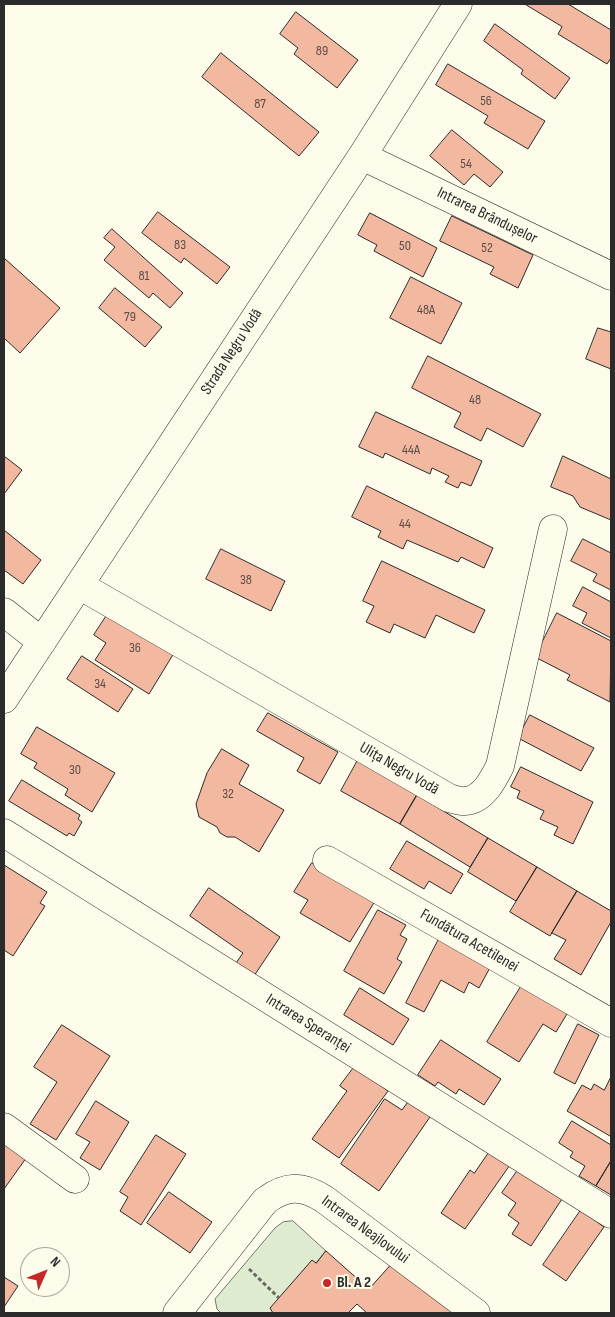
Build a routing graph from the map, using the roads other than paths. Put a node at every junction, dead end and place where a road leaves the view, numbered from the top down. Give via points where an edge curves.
1 (458, 4) edge
2 (362, 156) junction
3 (611, 276) edge
4 (553, 529) dead end
5 (79, 585) junction
6 (4, 612) edge
7 (42, 642) junction
8 (4, 699) edge
9 (4, 834) edge
10 (327, 860) dead end
11 (611, 1023) edge
12 (4, 1127) edge
13 (75, 1179) dead end
14 (611, 1214) edge
15 (178, 1313) edge
16 (476, 1313) edge

1 - 2 street, Strada Negru Vodă
2 - 3 street, Intrarea Brândușelor
2 - 5 street, Strada Negru Vodă
4 - 5 street, Ulița Negru Vodă via 500,766 482,794 466,802 449,798
5 - 7 street, Strada Negru Vodă
6 - 7 street
7 - 8 street, Strada Negru Vodă
9 - 14 street, Intrarea Speranței
10 - 11 street, Fundătura Acetilenei
12 - 13 street
15 - 16 street, Intrarea Neajlovului via 264,1201 277,1192 293,1188 311,1191

